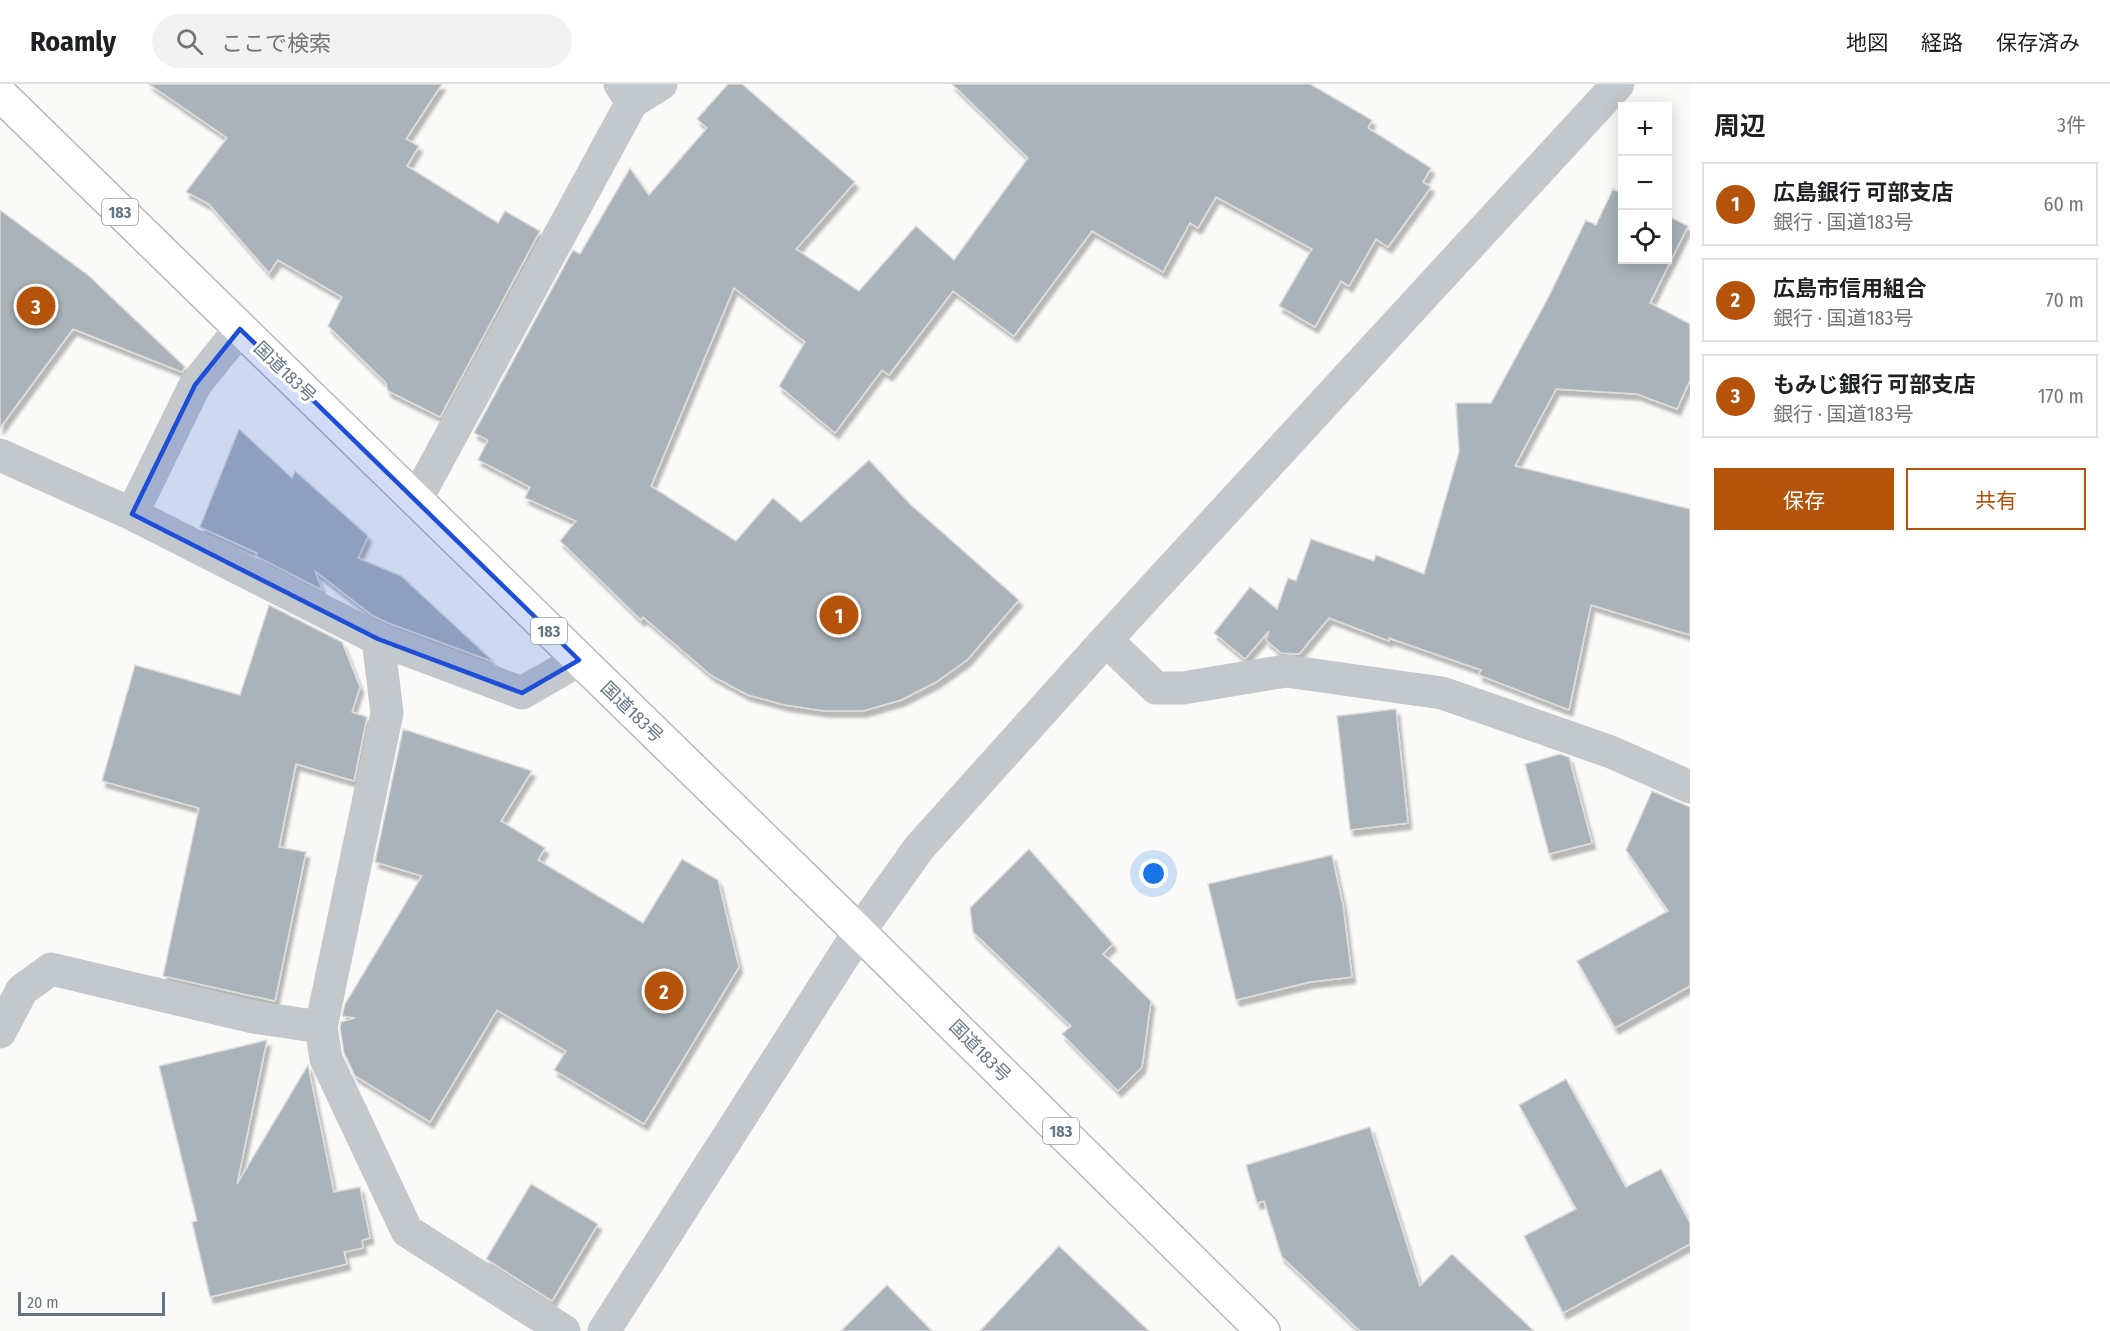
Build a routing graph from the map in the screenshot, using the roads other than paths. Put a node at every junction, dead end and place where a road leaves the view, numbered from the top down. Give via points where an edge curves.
1 (661, 84) edge
2 (1618, 84) edge
3 (626, 93) edge
4 (0, 94) edge
5 (240, 329) junction
6 (0, 455) edge
7 (416, 500) junction
8 (132, 514) junction
9 (378, 639) junction
10 (1106, 640) junction
11 (579, 660) junction
12 (1690, 787) edge
13 (859, 932) junction
14 (321, 1027) junction
15 (0, 1032) edge
16 (564, 1331) edge
17 (604, 1331) edge
18 (1263, 1331) edge

1 - 3 street
2 - 10 street
3 - 7 street
4 - 5 highway, 国道183号 / 183
5 - 7 highway, 国道183号 / 183
5 - 8 street via 195,385
6 - 8 street
7 - 11 highway, 国道183号 / 183
8 - 9 street
9 - 11 street via 522,693
9 - 14 street via 387,713
10 - 12 street via 1156,688 1183,688 1286,671 1442,693 1611,752
10 - 13 street via 920,848
11 - 13 highway, 国道183号 / 183
13 - 17 street
13 - 18 highway, 国道183号 / 183
14 - 15 street via 253,1017 51,969 22,990
14 - 16 street via 326,1059 407,1231

